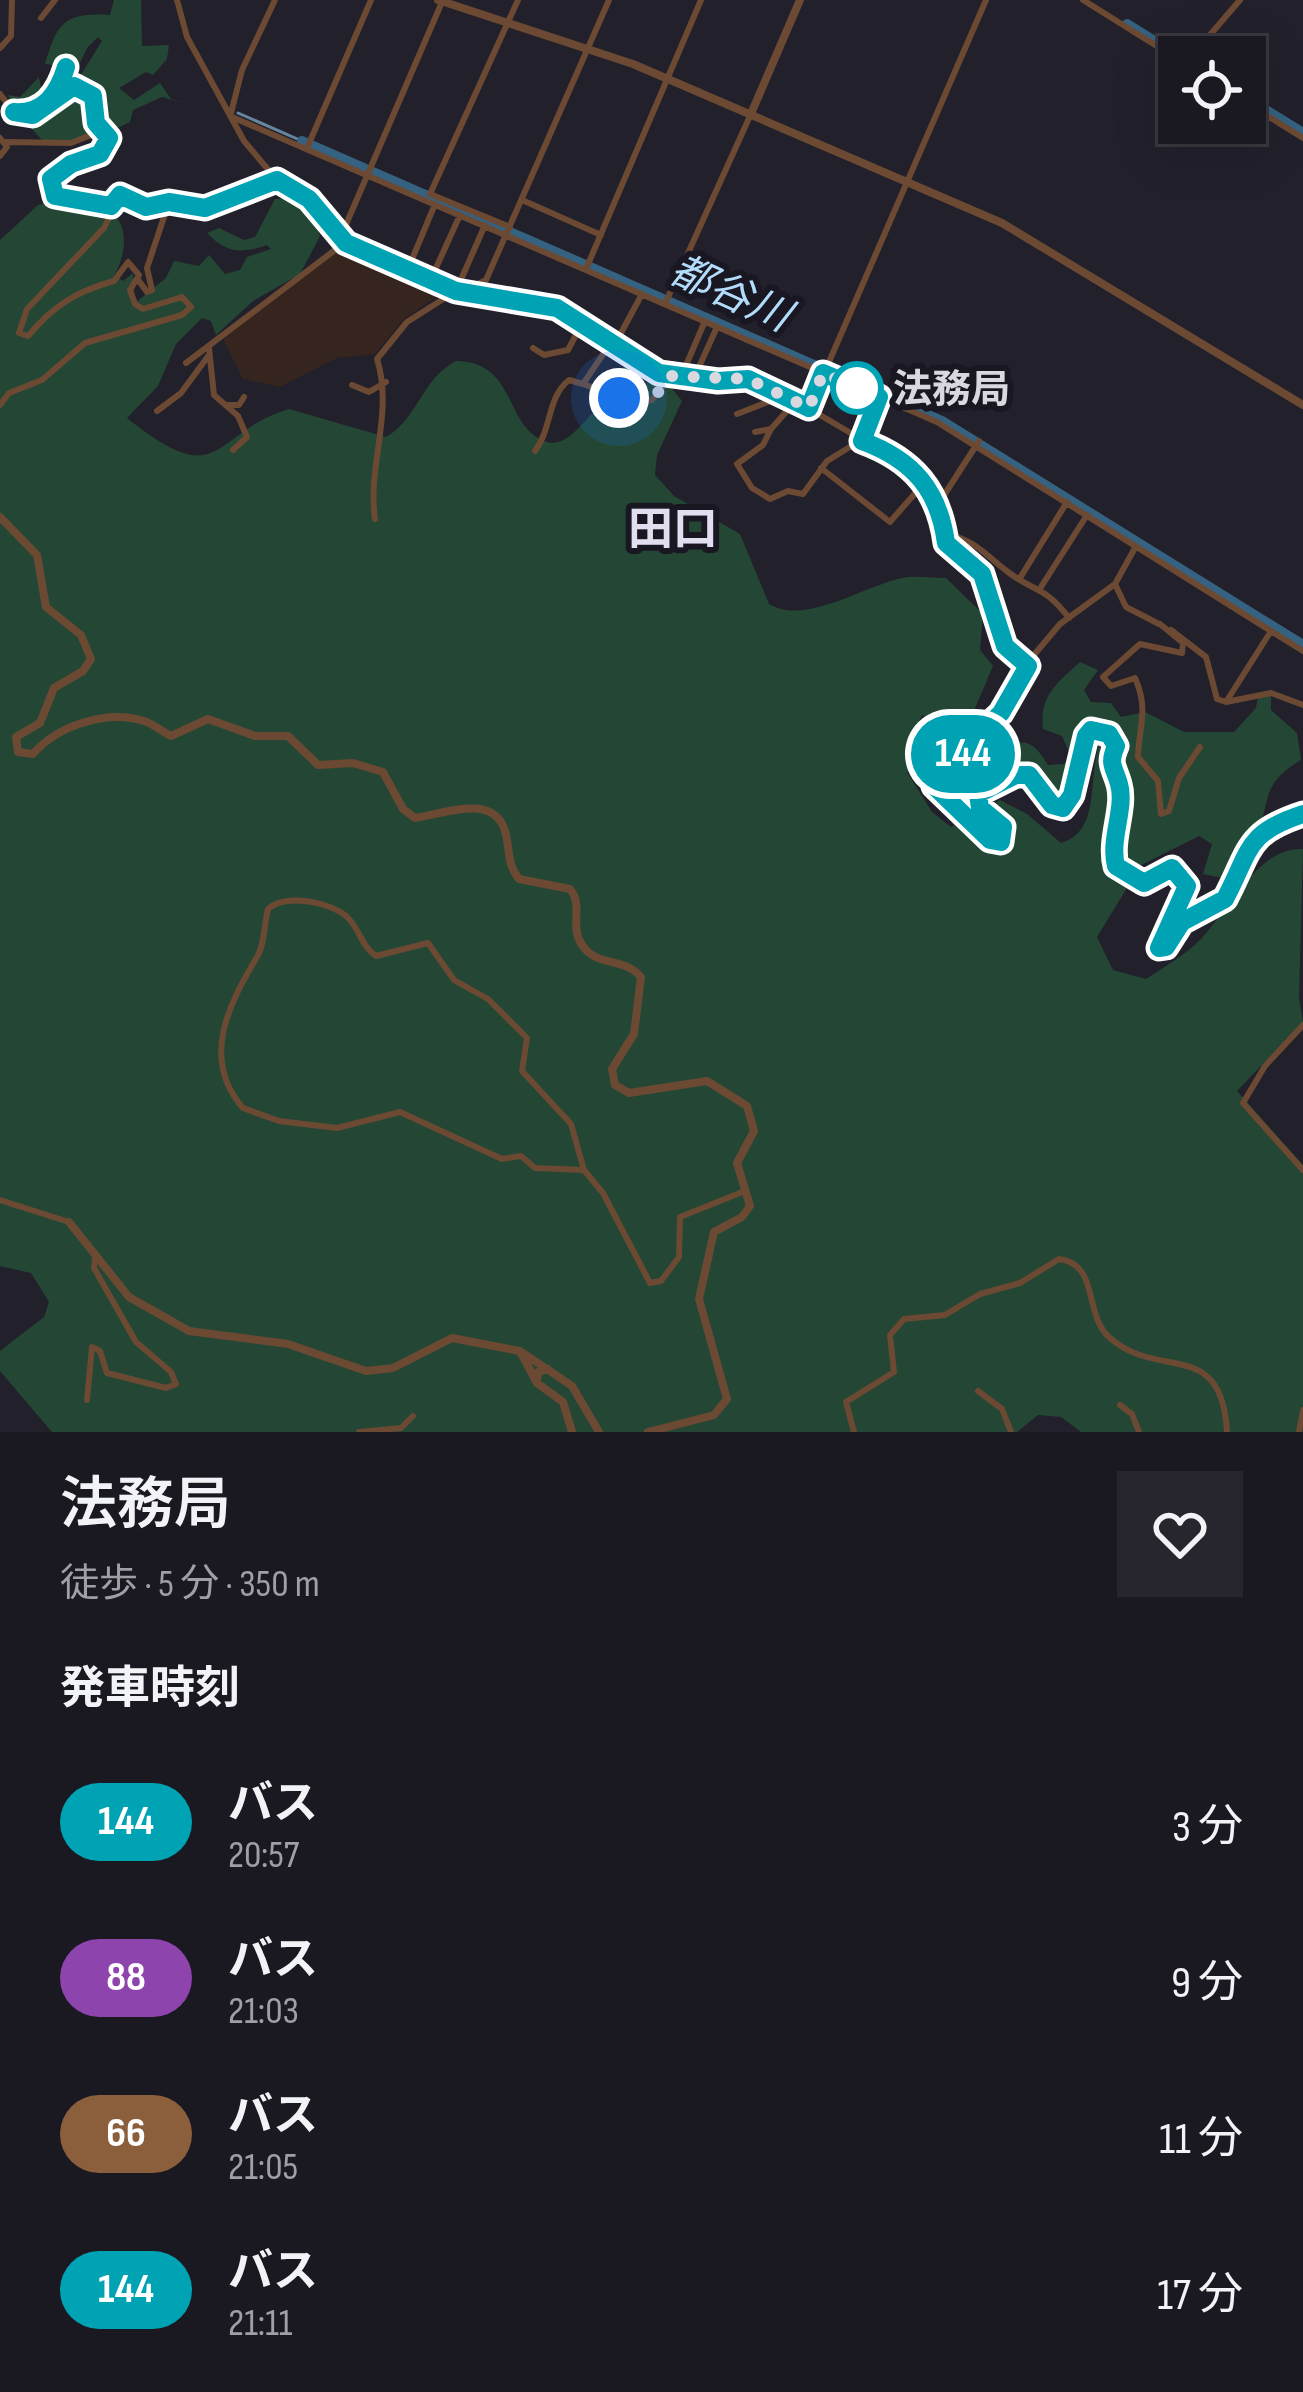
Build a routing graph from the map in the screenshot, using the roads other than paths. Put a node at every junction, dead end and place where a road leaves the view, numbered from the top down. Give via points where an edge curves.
1 (12, 0) edge
2 (41, 0) edge
3 (176, 0) edge
4 (275, 0) edge
5 (371, 0) edge
6 (518, 0) edge
7 (609, 0) edge
8 (701, 0) edge
9 (800, 0) edge
10 (986, 0) edge
11 (1083, 0) edge
12 (1240, 0) edge
13 (440, 1) edge
14 (53, 2) edge
15 (462, 4) edge
16 (41, 18) dead end
17 (503, 24) junction
18 (1209, 36) edge
19 (1158, 47) edge
20 (0, 48) edge
21 (587, 49) junction
22 (66, 67) dead end
23 (668, 79) junction
24 (0, 94) edge
25 (14, 112) junction
26 (231, 115) junction
27 (1266, 115) edge
28 (750, 116) junction
29 (104, 130) junction
30 (1303, 138) edge
31 (3, 140) edge
32 (308, 145) junction
33 (0, 156) edge
34 (369, 172) junction
35 (277, 180) junction
36 (905, 184) junction
37 (430, 198) junction
38 (522, 200) junction
39 (169, 202) junction
40 (111, 206) junction
41 (460, 215) junction
42 (485, 225) junction
43 (508, 231) junction
44 (601, 235) junction
45 (340, 237) junction
46 (587, 267) junction
47 (408, 269) junction
48 (139, 279) junction
49 (431, 279) junction
50 (459, 292) junction
51 (642, 293) junction
52 (666, 301) junction
53 (706, 322) junction
54 (579, 324) junction
55 (717, 327) junction
56 (612, 345) junction
57 (533, 347) dead end
58 (209, 352) junction
59 (186, 363) dead end
60 (824, 371) junction
61 (676, 376) junction
62 (694, 379) junction
63 (387, 381) junction
64 (584, 384) junction
65 (352, 385) dead end
66 (244, 397) dead end
67 (784, 397) junction
68 (879, 397) junction
69 (0, 405) edge
70 (228, 405) junction
71 (1303, 405) edge
72 (809, 408) junction
73 (157, 410) dead end
74 (737, 414) dead end
75 (771, 429) junction
76 (755, 432) dead end
77 (861, 441) junction
78 (978, 444) junction
79 (233, 450) dead end
80 (535, 451) dead end
81 (821, 468) junction
82 (924, 483) junction
83 (1066, 502) junction
84 (939, 503) junction
85 (944, 513) junction
86 (1087, 515) junction
87 (0, 517) edge
88 (375, 519) dead end
89 (1136, 546) junction
90 (1020, 578) junction
91 (1115, 584) junction
92 (1041, 587) junction
93 (1069, 618) junction
94 (1160, 624) junction
95 (1271, 631) junction
96 (1303, 651) edge
97 (1028, 662) junction
98 (1226, 702) junction
99 (1303, 705) edge
100 (1200, 747) dead end
101 (1303, 814) edge
102 (1303, 1025) edge
103 (584, 1170) junction
104 (1303, 1170) edge
105 (745, 1191) junction
106 (0, 1199) edge
107 (69, 1222) joint
108 (95, 1258) junction
109 (520, 1352) junction
110 (550, 1369) junction
111 (537, 1383) junction
112 (978, 1391) dead end
113 (87, 1400) dead end
114 (1120, 1405) dead end
115 (1303, 1410) edge
116 (413, 1416) dead end
117 (359, 1432) edge
118 (572, 1432) edge
119 (599, 1432) edge
120 (648, 1432) edge
121 (854, 1432) edge
122 (1011, 1432) edge
123 (1139, 1432) edge
124 (1227, 1432) edge
125 (1299, 1432) edge

1 - 20 street via 11,35
2 - 14 street
3 - 26 street via 187,38
4 - 26 street
5 - 32 street
6 - 17 street
7 - 21 street
8 - 23 street
9 - 28 street
10 - 36 street
11 - 19 street
12 - 18 street
13 - 15 street
13 - 34 street
14 - 16 street
15 - 17 street
17 - 21 street
17 - 37 street
21 - 23 street
21 - 38 street
22 - 25 street via 50,99 32,112
23 - 28 street
23 - 44 street
24 - 25 street
25 - 29 street via 33,115 82,86
26 - 32 street
26 - 35 street
27 - 30 street
28 - 36 street
28 - 52 street
29 - 31 street via 70,143
29 - 40 street via 105,151 51,179 55,196
31 - 33 street
32 - 34 street
34 - 37 street
34 - 45 street
35 - 39 street via 205,208
35 - 45 street via 309,199
36 - 60 street
36 - 71 street via 1042,243
37 - 41 street
37 - 43 street
37 - 47 street
38 - 43 street
38 - 44 street
39 - 40 street via 146,207 120,195
39 - 48 street via 147,268 152,290
40 - 48 street via 104,228 27,309 19,333 28,336 48,311 90,286 114,281 128,262
41 - 42 street
41 - 49 street
42 - 43 street
42 - 50 street
43 - 46 street
43 - 50 street via 486,280
44 - 46 street
45 - 47 street
45 - 58 street via 326,260 247,313
46 - 51 street
47 - 49 street
48 - 69 street via 130,290 135,304 143,309 182,297 188,312 86,343
49 - 50 street
50 - 54 street via 557,308
50 - 63 street via 407,322 380,354
51 - 52 street
51 - 56 street
52 - 53 street
53 - 55 street
53 - 61 street
54 - 56 street
54 - 57 street via 568,350 544,355
55 - 60 street
55 - 62 street
56 - 61 street
56 - 64 street
58 - 59 street
58 - 70 street via 214,395
58 - 73 street via 181,393
60 - 68 street
60 - 72 street
61 - 62 street
61 - 64 street via 642,402
62 - 67 street via 748,379
63 - 65 street via 369,392
63 - 88 street via 371,495
64 - 80 street via 560,387 549,432
66 - 70 street
67 - 72 street
67 - 74 street
67 - 75 street via 786,412
68 - 77 street
68 - 78 street
70 - 79 street via 247,437
72 - 77 street
75 - 76 street
75 - 81 street via 764,445 737,464 752,488 770,499 803,494
77 - 81 street
77 - 82 street
78 - 83 street
78 - 84 street
81 - 82 street via 890,522
82 - 84 street
83 - 86 street
83 - 90 street
84 - 85 street
85 - 90 street via 952,535 981,546
85 - 97 street via 946,543 982,574 1005,646
86 - 89 street
86 - 92 street
87 - 105 street via 38,556 46,607 81,635 91,659 54,688 40,723 16,736 18,752 33,754 54,733 86,722 144,721 171,736 219,720 255,736 288,736 318,765 382,772 415,818 462,806 496,818 520,879 569,889 584,948 641,977 634,1034 612,1069 615,1085 629,1093 707,1081 736,1096 754,1118 737,1163
89 - 91 street
89 - 95 street
90 - 92 street
91 - 93 street
91 - 94 street via 1126,607
92 - 93 street
93 - 97 street
94 - 98 street via 1206,657 1217,699
94 - 100 street via 1183,643 1182,653 1140,644 1102,677 1111,686 1135,678 1142,692 1147,713 1138,757 1158,781 1161,814
95 - 96 street
95 - 98 street
97 - 101 street via 1001,713 934,776 934,786 1001,842 1003,827 980,808 978,794 1029,775 1063,808 1086,736 1109,734 1120,790 1116,866 1144,883 1172,868 1187,886 1159,948 1182,922 1225,899 1267,825
98 - 99 street via 1271,693
102 - 104 street via 1243,1103
103 - 103 street via 502,1159 400,1112 337,1128 243,1108 221,1068 223,1027 257,957 268,910 289,901 333,908 376,956 418,942 435,947 454,980 525,1034 522,1071 572,1124
103 - 105 street via 650,1283 679,1257 680,1217
105 - 120 street via 748,1211 710,1240 699,1294 727,1399 715,1414
106 - 107 street
107 - 108 street
108 - 109 street via 129,1297 189,1331 288,1344 354,1370 393,1368 452,1338
108 - 113 street via 136,1342 176,1384 107,1373 92,1347
109 - 110 street
109 - 111 street
110 - 111 street via 538,1372
110 - 119 street via 578,1394
111 - 118 street via 563,1402
112 - 122 street via 1003,1409
114 - 123 street
115 - 125 street
116 - 117 street via 401,1429
121 - 124 street via 846,1402 894,1372 893,1328 911,1317 945,1315 1059,1259 1088,1277 1091,1309 1113,1342 1203,1371 1220,1390

